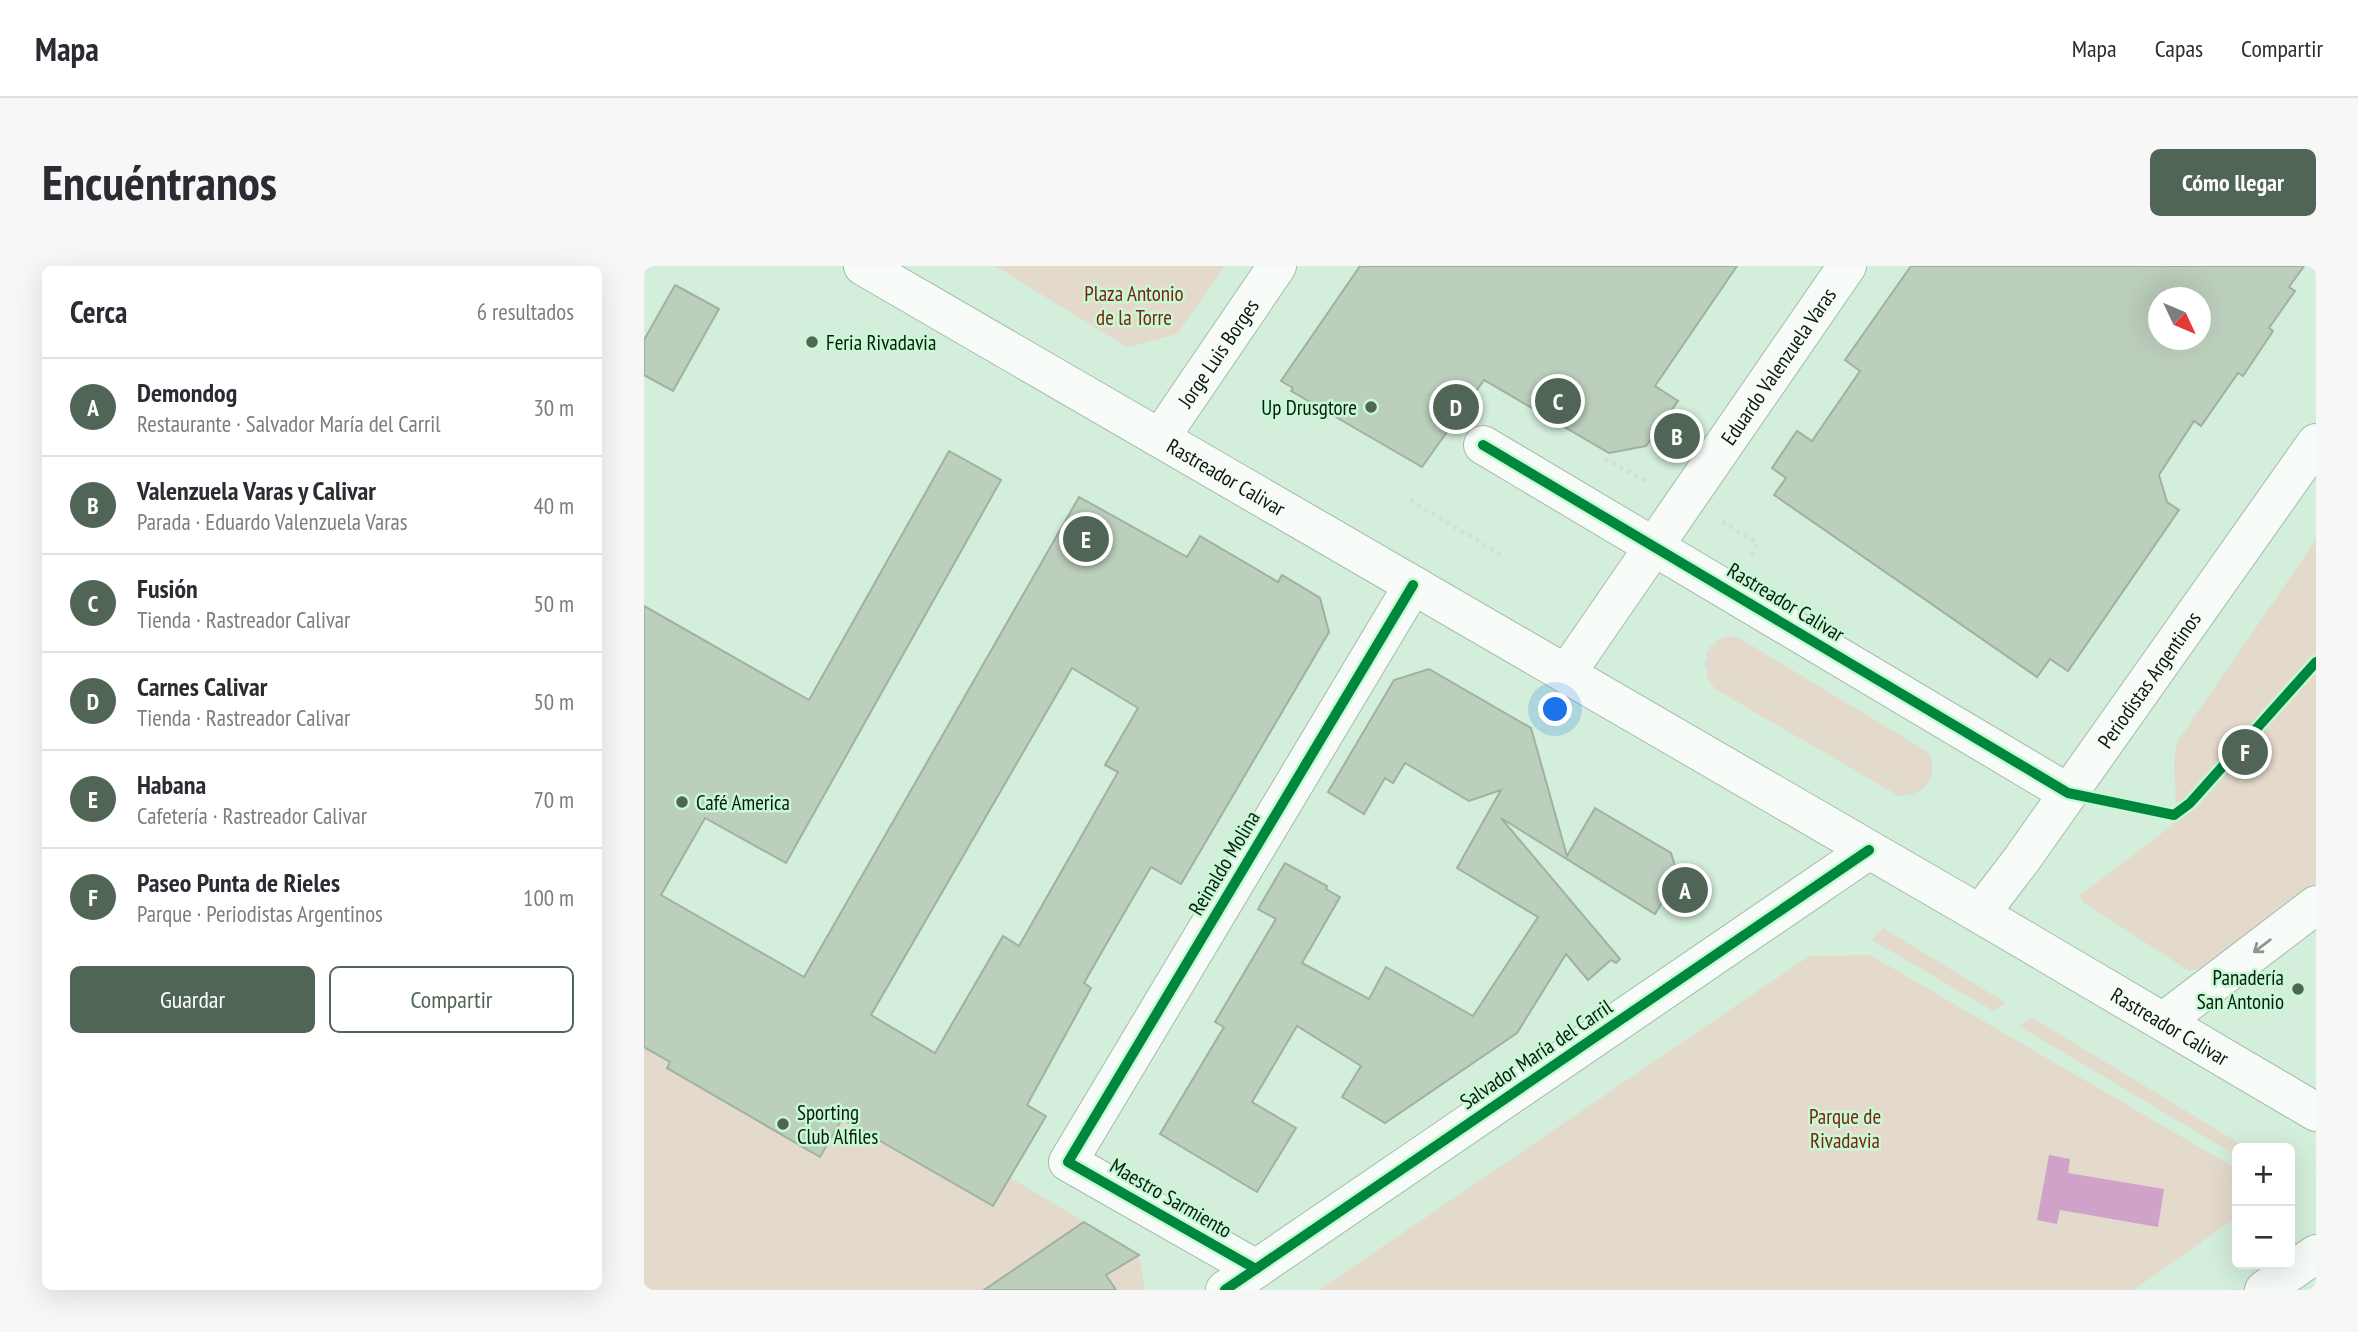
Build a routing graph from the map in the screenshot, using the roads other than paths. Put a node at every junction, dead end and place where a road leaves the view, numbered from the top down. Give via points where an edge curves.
1 (863, 266) edge
2 (1277, 266) edge
3 (1847, 266) edge
4 (1160, 439) junction
5 (2316, 443) edge
6 (1483, 445) dead end
7 (1654, 546) junction
8 (1413, 585) junction
9 (1566, 674) junction
10 (2068, 793) junction
11 (1869, 850) junction
12 (2316, 905) edge
13 (1980, 914) junction
14 (2164, 1021) junction
15 (2316, 1112) edge
16 (1068, 1161) joint
17 (2316, 1254) edge
18 (1256, 1269) junction
19 (1225, 1290) edge
20 (2264, 1290) edge

1 - 4 street, Rastreador Calivar
2 - 4 street, Jorge Luis Borges
3 - 7 street, Eduardo Valenzuela Varas
4 - 8 street, Rastreador Calivar
5 - 10 street, Periodistas Argentinos
6 - 7 street, Rastreador Calivar
7 - 9 street, Eduardo Valenzuela Varas
7 - 10 street, Rastreador Calivar
8 - 9 street, Rastreador Calivar
8 - 16 street, Reinaldo Molina
9 - 11 street, Rastreador Calivar
10 - 13 street, Periodistas Argentinos
11 - 13 street, Rastreador Calivar
11 - 18 street, Salvador María del Carril
12 -> 14 street
13 - 14 street, Rastreador Calivar
14 - 15 street, Rastreador Calivar
16 - 18 street, Maestro Sarmiento
17 - 20 street
18 - 19 street, Salvador María del Carril

